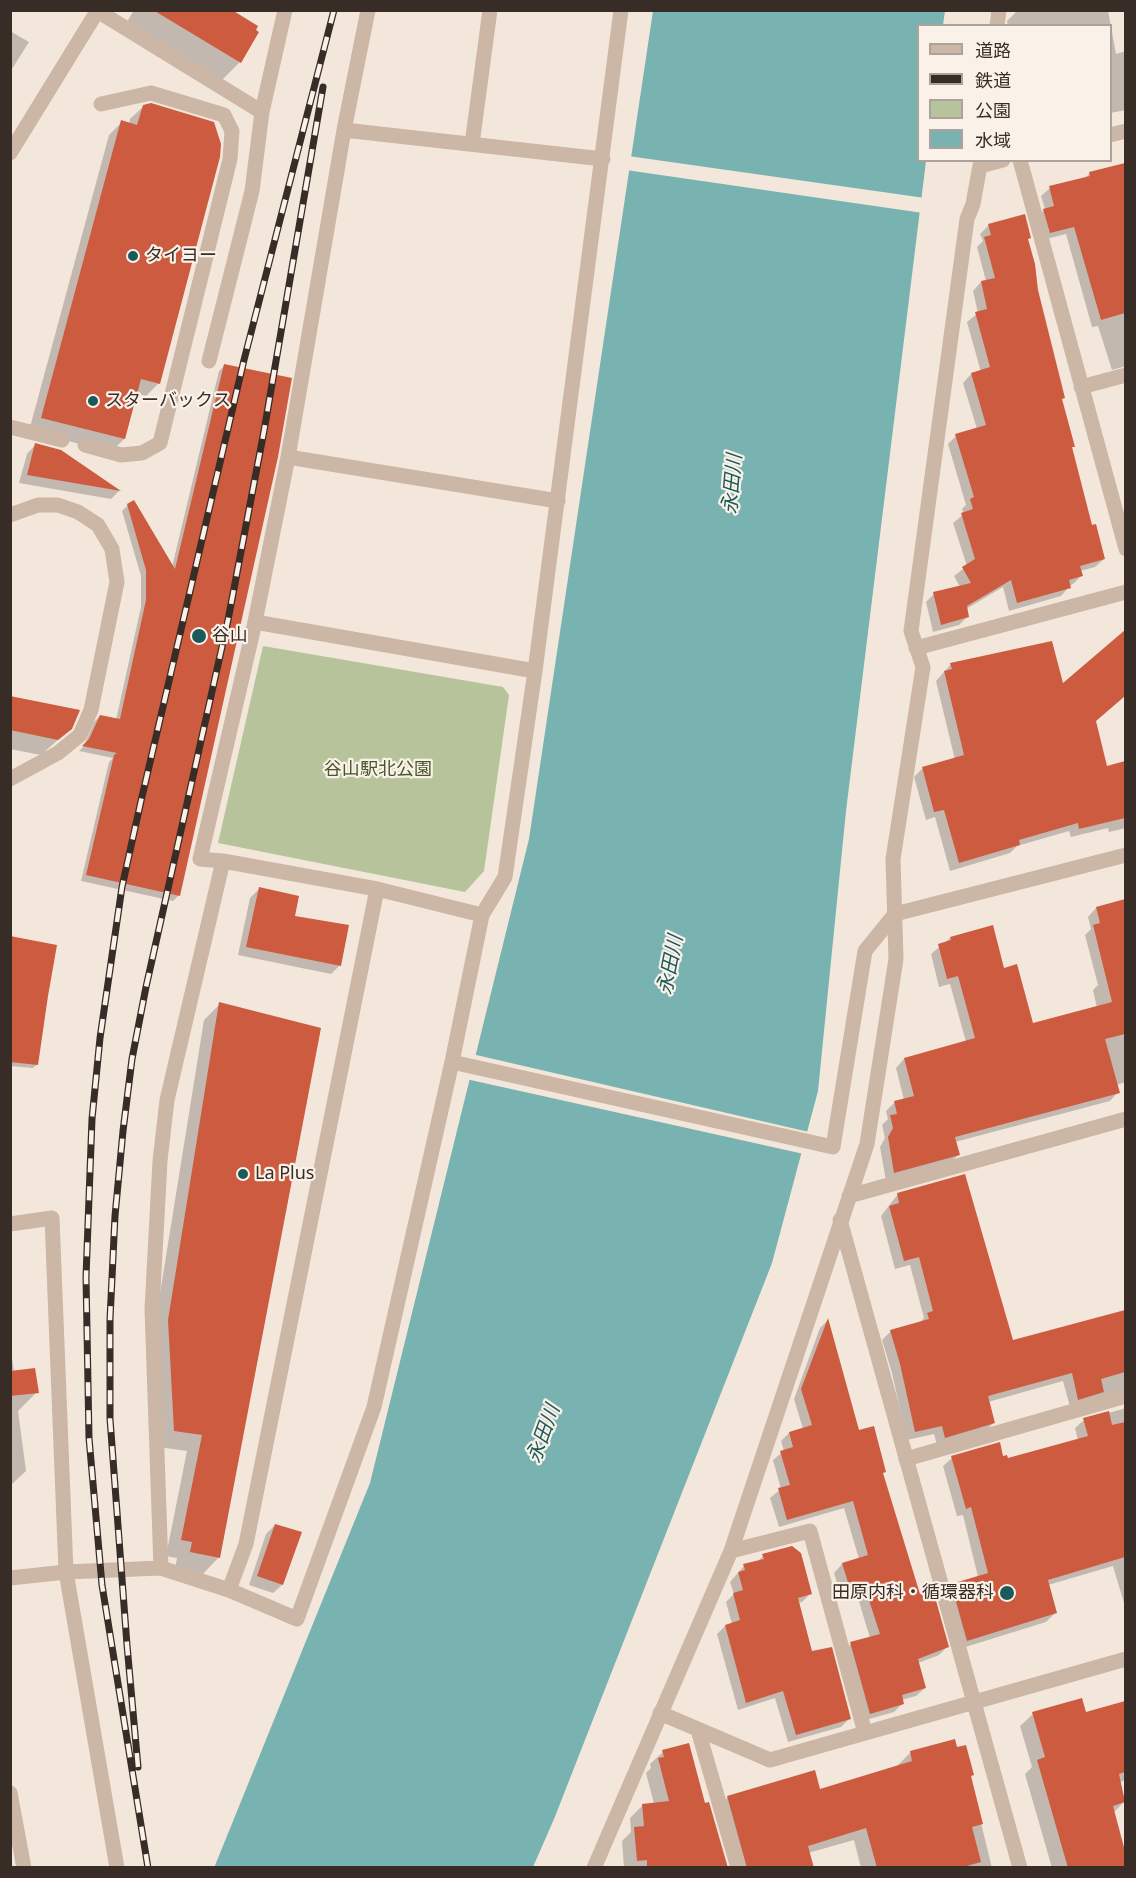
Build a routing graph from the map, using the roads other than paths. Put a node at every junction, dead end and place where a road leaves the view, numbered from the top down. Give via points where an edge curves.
1 (285, 10) edge
2 (368, 10) edge
3 (490, 10) edge
4 (621, 10) edge
5 (97, 11) edge
6 (101, 104) dead end
7 (262, 112) junction
8 (344, 130) junction
9 (472, 144) junction
10 (10, 153) edge
11 (603, 159) junction
12 (1021, 162) edge
13 (981, 163) edge
14 (209, 361) dead end
15 (1125, 375) edge
16 (1081, 387) junction
17 (10, 427) edge
18 (63, 440) dead end
19 (85, 446) dead end
20 (288, 457) junction
21 (558, 501) junction
22 (10, 515) edge
23 (1125, 549) edge
24 (1125, 592) edge
25 (255, 622) junction
26 (915, 648) junction
27 (535, 671) junction
28 (12, 777) edge
29 (1125, 855) edge
30 (223, 861) junction
31 (376, 889) junction
32 (895, 914) junction
33 (482, 915) junction
34 (452, 1062) junction
35 (1125, 1119) edge
36 (849, 1196) junction
37 (840, 1220) junction
38 (10, 1224) edge
39 (1125, 1396) edge
40 (906, 1459) junction
41 (731, 1551) junction
42 (161, 1568) junction
43 (66, 1572) junction
44 (10, 1578) edge
45 (230, 1590) junction
46 (1125, 1659) edge
47 (975, 1702) junction
48 (660, 1713) junction
49 (698, 1730) junction
50 (865, 1733) junction
51 (10, 1793) edge
52 (15, 1843) edge
53 (24, 1868) edge
54 (117, 1868) edge
55 (594, 1868) edge
56 (738, 1868) edge
57 (1020, 1868) edge

1 - 7 street
2 - 8 street
3 - 9 street
4 - 11 street
5 - 7 street
5 - 10 street
6 - 19 street via 151,93 224,115 232,131 230,159 160,443 142,453 121,454
7 - 14 street via 252,191
8 - 9 street
8 - 20 street
9 - 11 street
11 - 21 street
12 - 16 street
13 - 26 street via 967,219 914,607 911,631
15 - 16 street
16 - 23 street
17 - 18 street
20 - 21 street
20 - 25 street
21 - 27 street
22 - 28 street via 38,505 58,505 78,512 98,525 112,549 117,582 92,710 80,735 58,753
24 - 26 street
25 - 27 street
25 - 30 street via 200,859
26 - 32 street via 923,667 893,859
27 - 33 street via 505,877
29 - 32 street
30 - 31 street
30 - 42 street via 167,1100 160,1161 152,1309
31 - 33 street
31 - 45 street via 246,1544
32 - 34 street via 865,951 833,1147
32 - 36 street via 896,959 871,1121
33 - 34 street
34 - 45 street via 374,1407 297,1619
35 - 36 street
36 - 37 street
37 - 40 street
37 - 41 street
38 - 43 street via 52,1218
39 - 40 street
40 - 47 street
41 - 48 street
41 - 50 street via 810,1531
42 - 43 street
42 - 45 street
43 - 44 street
43 - 54 street
46 - 47 street
47 - 50 street
47 - 57 street
48 - 49 street
48 - 55 street
49 - 50 street via 770,1760
49 - 56 street
51 - 52 street
52 - 53 street

